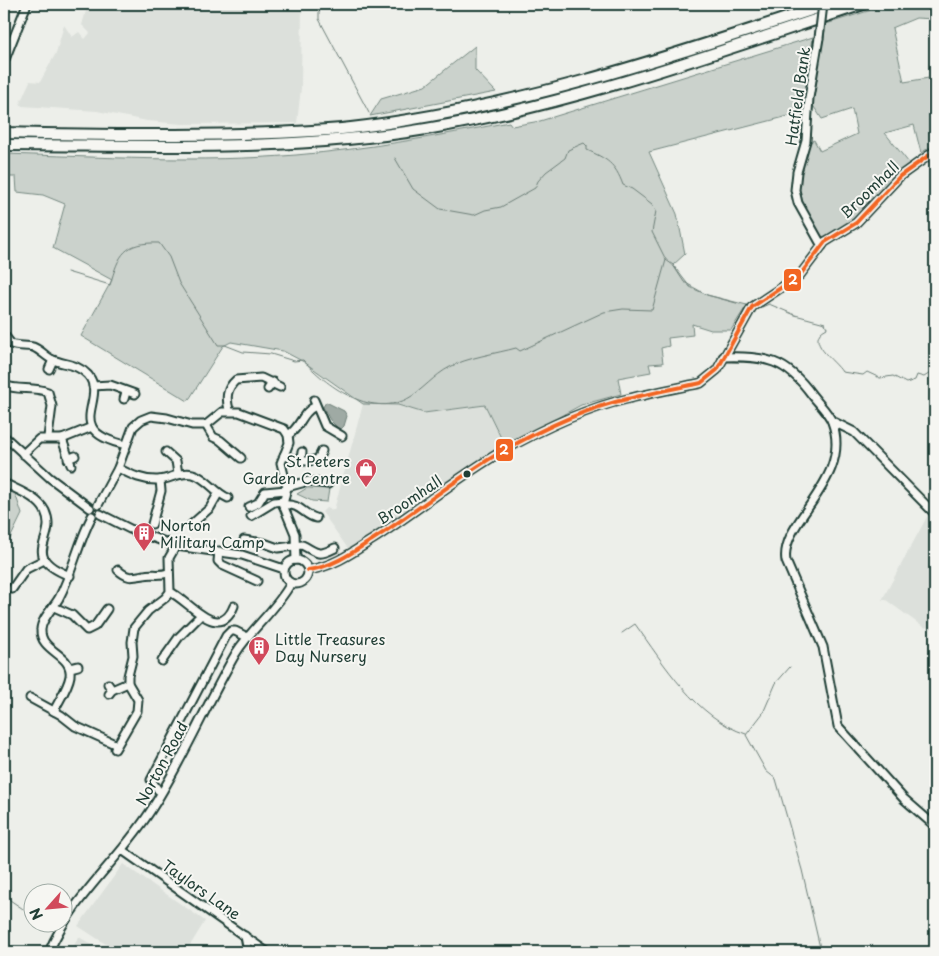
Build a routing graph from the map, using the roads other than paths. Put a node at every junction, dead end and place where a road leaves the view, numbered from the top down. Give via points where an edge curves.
1 (27, 4) edge
2 (823, 4) edge
3 (829, 4) edge
4 (863, 4) edge
5 (4, 62) edge
6 (4, 133) edge
7 (4, 145) edge
8 (935, 151) edge
9 (822, 246) junction
10 (5, 340) edge
11 (723, 357) junction
12 (53, 360) junction
13 (50, 369) dead end
14 (273, 382) junction
15 (94, 386) junction
16 (4, 387) edge
17 (280, 387) dead end
18 (268, 389) dead end
19 (135, 394) dead end
20 (229, 410) junction
21 (832, 421) junction
22 (206, 425) junction
23 (92, 427) junction
24 (288, 435) junction
25 (4, 436) edge
26 (342, 436) dead end
27 (48, 437) junction
28 (62, 439) junction
29 (126, 445) junction
30 (322, 451) dead end
31 (166, 452) dead end
32 (302, 452) dead end
33 (23, 454) junction
34 (284, 455) junction
35 (241, 458) dead end
36 (71, 460) dead end
37 (301, 460) junction
38 (118, 468) junction
39 (178, 474) junction
40 (160, 480) junction
41 (4, 483) edge
42 (328, 484) dead end
43 (286, 489) junction
44 (218, 494) junction
45 (228, 498) dead end
46 (283, 503) junction
47 (98, 505) junction
48 (249, 507) dead end
49 (90, 508) junction
50 (100, 514) junction
51 (935, 514) edge
52 (92, 516) junction
53 (251, 516) dead end
54 (316, 518) dead end
55 (156, 520) dead end
56 (197, 523) dead end
57 (244, 540) dead end
58 (296, 544) junction
59 (176, 546) junction
60 (336, 548) dead end
61 (219, 552) junction
62 (44, 560) junction
63 (296, 560) junction
64 (284, 569) junction
65 (118, 570) dead end
66 (308, 570) junction
67 (168, 573) junction
68 (70, 576) junction
69 (257, 581) dead end
70 (291, 583) junction
71 (12, 589) dead end
72 (170, 592) junction
73 (234, 606) dead end
74 (54, 607) junction
75 (107, 609) dead end
76 (200, 616) junction
77 (246, 637) junction
78 (162, 661) dead end
79 (78, 666) dead end
80 (70, 668) junction
81 (128, 683) junction
82 (110, 689) dead end
83 (36, 698) dead end
84 (54, 711) junction
85 (158, 790) dead end
86 (935, 826) edge
87 (122, 850) junction
88 (246, 936) junction
89 (49, 952) edge
90 (248, 952) edge
91 (266, 952) edge

1 - 5 street
2 - 9 street, Hatfield Bank, bridge via 806,141 795,190 798,202
3 - 6 highway via 534,95 420,118 303,132 123,136
4 - 7 highway via 536,106 426,129 278,144
8 - 9 street, Broomhall via 900,176 856,223
9 - 11 street, Broomhall via 800,275 752,307
10 - 12 street via 16,346 31,346
11 - 21 street via 768,359 781,364 800,378
11 - 66 street, Broomhall via 717,370 701,382 625,399 576,415 500,453 353,552 326,566
12 - 13 street
12 - 15 street via 70,363 80,369
14 - 17 street
14 - 18 street
14 - 20 street via 255,377 236,380 227,396
15 - 19 street via 110,385 125,396
15 - 23 street via 89,420
16 - 27 street via 31,387 48,392 52,406
20 - 22 street
20 - 24 street via 256,422 284,429
21 - 51 street via 854,432
21 - 86 street via 835,444 832,467 789,538 786,561 823,647 838,726 904,799
22 - 29 street via 151,416 132,427
22 - 35 street via 212,437
23 - 28 street
23 - 29 street via 107,439
24 - 26 street via 299,426 315,403 325,426
24 - 34 street via 289,443
25 - 33 street
27 - 28 street
27 - 33 street via 39,439
28 - 36 street
29 - 38 street
30 - 37 street via 316,460
31 - 39 street via 178,458
32 - 37 street
33 - 49 street
34 - 37 street
34 - 43 street via 281,463
38 - 40 street via 134,476
38 - 47 street
39 - 40 street
39 - 44 street via 194,475
40 - 55 street via 162,491
41 - 62 street via 36,500 45,512
42 - 43 street via 309,481
43 - 46 street
43 - 48 street via 265,492 258,503
44 - 45 street
44 - 56 street
46 - 53 street via 274,502
46 - 54 street
46 - 58 street
47 - 49 street
47 - 50 street
49 - 52 street
50 - 52 street
50 - 59 street
52 - 68 street via 82,535
57 - 58 street via 278,548
58 - 60 street via 321,554
58 - 63 street
59 - 61 street
59 - 67 street via 169,558
61 - 64 street via 248,556
61 - 69 street via 218,561 222,565
62 - 68 street via 55,571
62 - 71 street via 14,579
63 - 64 street
63 - 66 street
64 - 70 street via 285,578
65 - 67 street via 123,579
66 - 70 street via 302,582
67 - 72 street
68 - 74 street
70 - 77 street, Norton Road
72 - 76 street
72 - 81 street via 134,628
73 - 76 street via 224,618 216,621
74 - 75 street via 72,615 88,630 95,626
74 - 80 street via 43,622 43,640
76 - 78 street
77 - 85 street via 236,631 230,631 226,636 151,780
77 - 87 street, Norton Road via 216,686 154,807
79 - 80 street
80 - 84 street via 70,677
81 - 82 street
81 - 84 street via 138,700 137,711 116,747 88,736
83 - 84 street
87 - 88 street, Taylors Lane
87 - 89 street, Norton Road via 79,902
88 - 90 street
88 - 91 street, Taylors Lane

